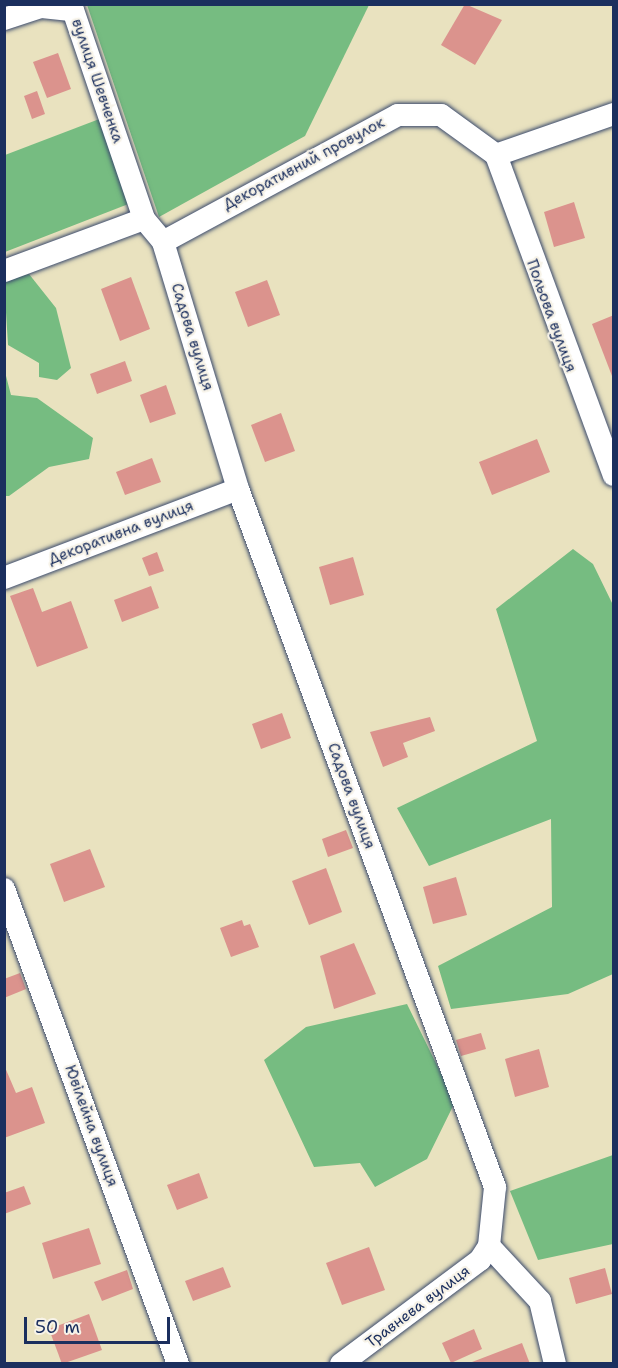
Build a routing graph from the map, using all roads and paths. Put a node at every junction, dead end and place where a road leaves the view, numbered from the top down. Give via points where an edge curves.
1 (4, 19) edge
2 (614, 114) edge
3 (496, 155) junction
4 (144, 219) junction
5 (163, 242) junction
6 (4, 271) edge
7 (614, 474) edge
8 (238, 489) junction
9 (4, 578) edge
10 (4, 889) edge
11 (489, 1246) junction
12 (178, 1364) edge
13 (342, 1364) edge
14 (555, 1364) edge

1 - 4 street, вулиця Шевченка via 42,7 73,10
2 - 3 street
3 - 5 street, Декоративний провулок via 441,115 398,115
3 - 7 street, Польова вулиця
4 - 5 street, Садова вулиця
4 - 6 street
5 - 8 street, Садова вулиця
8 - 9 street, Декоративна вулиця
8 - 11 street, Садова вулиця via 495,1187
10 - 12 street, Ювілейна вулиця
11 - 13 street, Травнева вулиця via 480,1260
11 - 14 street via 540,1301

